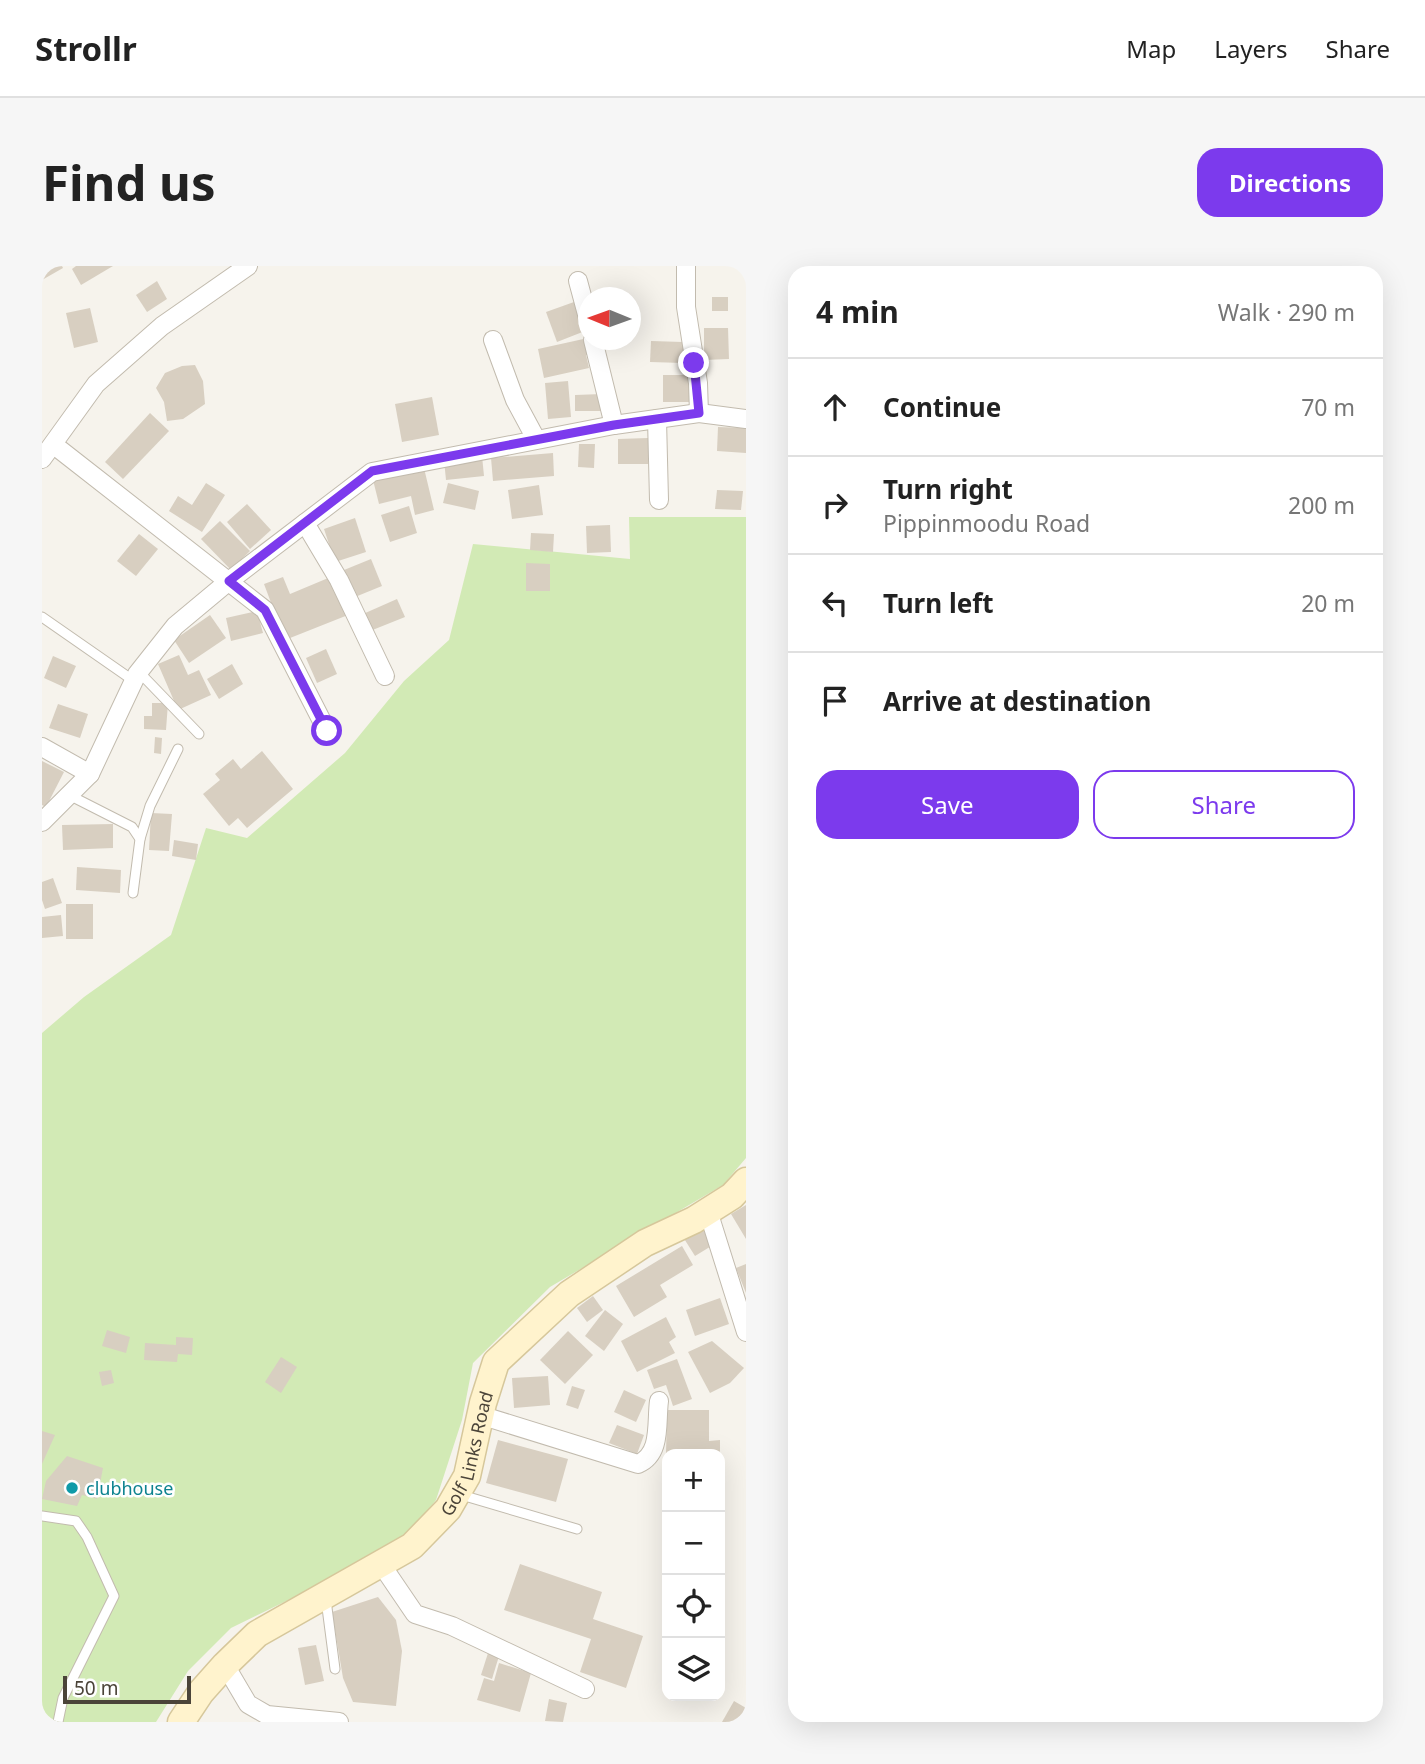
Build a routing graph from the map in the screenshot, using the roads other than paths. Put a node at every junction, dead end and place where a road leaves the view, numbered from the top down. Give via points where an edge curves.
1 (248, 266) edge
2 (686, 266) edge
3 (579, 281) dead end
4 (580, 287) edge
5 (493, 340) dead end
6 (595, 350) edge
7 (699, 413) junction
8 (657, 419) junction
9 (746, 419) edge
10 (614, 425) junction
11 (536, 439) junction
12 (54, 444) junction
13 (42, 459) edge
14 (659, 500) dead end
15 (305, 523) junction
16 (229, 581) junction
17 (42, 617) edge
18 (137, 676) junction
19 (385, 676) dead end
20 (327, 731) dead end
21 (199, 734) dead end
22 (42, 747) edge
23 (178, 749) dead end
24 (90, 774) junction
25 (69, 795) junction
26 (42, 822) edge
27 (140, 839) junction
28 (133, 893) dead end
29 (745, 1184) edge
30 (708, 1211) junction
31 (746, 1332) edge
32 (659, 1401) dead end
33 (480, 1415) junction
34 (457, 1494) junction
35 (42, 1516) edge
36 (577, 1529) dead end
37 (381, 1564) junction
38 (325, 1595) junction
39 (225, 1665) junction
40 (335, 1669) dead end
41 (585, 1689) dead end
42 (58, 1722) edge
43 (180, 1722) edge
44 (339, 1722) edge

1 - 12 street via 162,326 96,384
2 - 7 street via 686,307
3 - 4 street
5 - 11 street via 515,400
6 - 10 street
7 - 8 street
7 - 9 street
8 - 10 street
8 - 14 street
10 - 11 street
11 - 15 street via 372,471
12 - 13 street
12 - 16 street
15 - 16 street
15 - 19 street via 339,580
16 - 18 street via 175,626
16 - 20 street via 265,610
17 - 18 lane
18 - 21 lane
18 - 24 street
22 - 24 street
23 - 27 lane via 150,806
24 - 25 street
25 - 26 street
25 - 27 lane via 132,827
27 - 28 lane
29 - 30 street, Golf Links Road
30 - 31 street
30 - 33 street, Golf Links Road via 645,1243 569,1294 496,1362
32 - 33 street via 655,1446 648,1460 638,1464
33 - 34 street, Golf Links Road via 467,1476
34 - 36 lane
34 - 37 street, Golf Links Road via 412,1546
35 - 42 lane via 76,1521 114,1596 63,1698
37 - 38 street, Golf Links Road
37 - 41 street via 415,1614 452,1626
38 - 39 street, Golf Links Road via 257,1634
38 - 40 lane
39 - 43 street, Golf Links Road
39 - 44 street via 248,1704 267,1716

